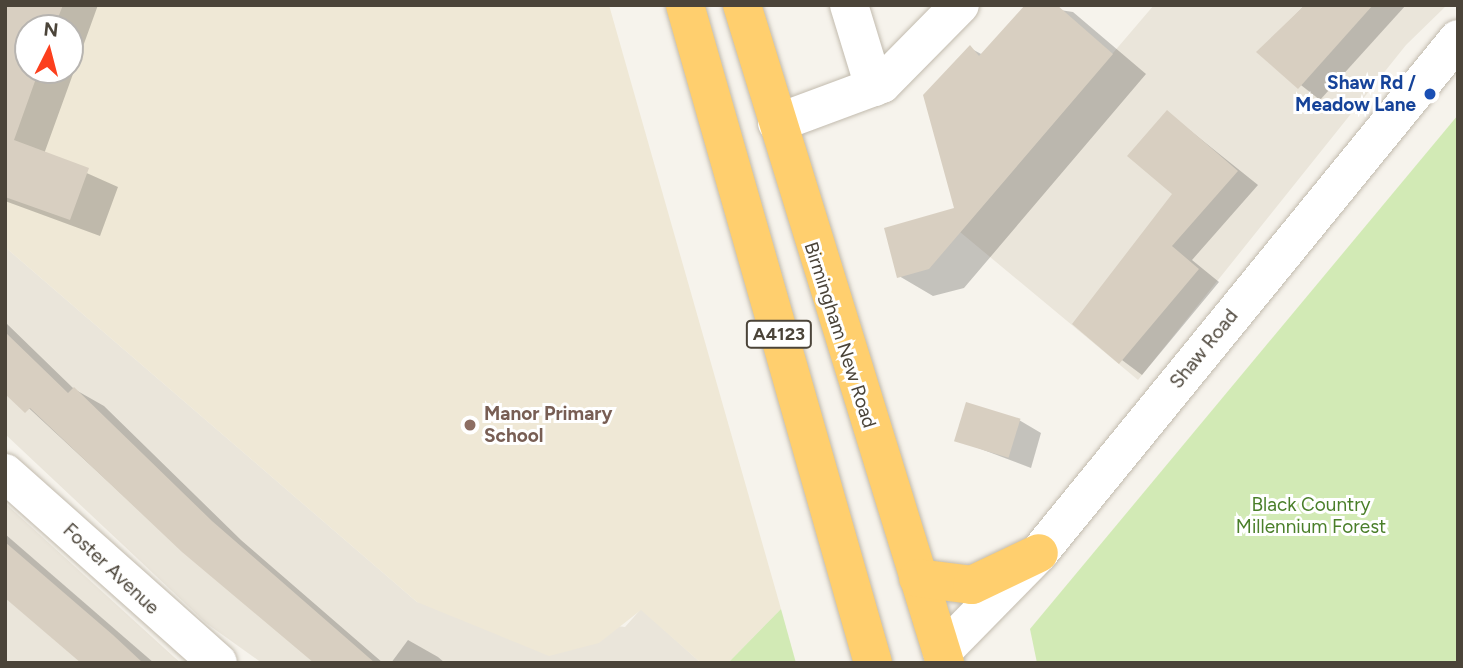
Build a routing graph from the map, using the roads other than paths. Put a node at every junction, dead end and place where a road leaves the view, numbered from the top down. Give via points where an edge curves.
1 (685, 5) edge
2 (742, 5) edge
3 (849, 5) edge
4 (960, 5) edge
5 (1458, 39) edge
6 (874, 87) junction
7 (777, 123) junction
8 (5, 473) edge
9 (1039, 554) junction
10 (918, 578) junction
11 (943, 657) edge
12 (218, 663) edge
13 (873, 663) edge

1 - 13 highway, A4123
2 - 7 highway, Birmingham New Road / A4123
3 - 6 street
4 - 6 street
5 - 9 street, Shaw Road
6 - 7 street
7 - 10 highway, Birmingham New Road / A4123
8 - 12 street, Foster Avenue
9 - 10 highway via 965,586
9 - 11 street, Shaw Road
10 - 11 highway, Birmingham New Road / A4123

